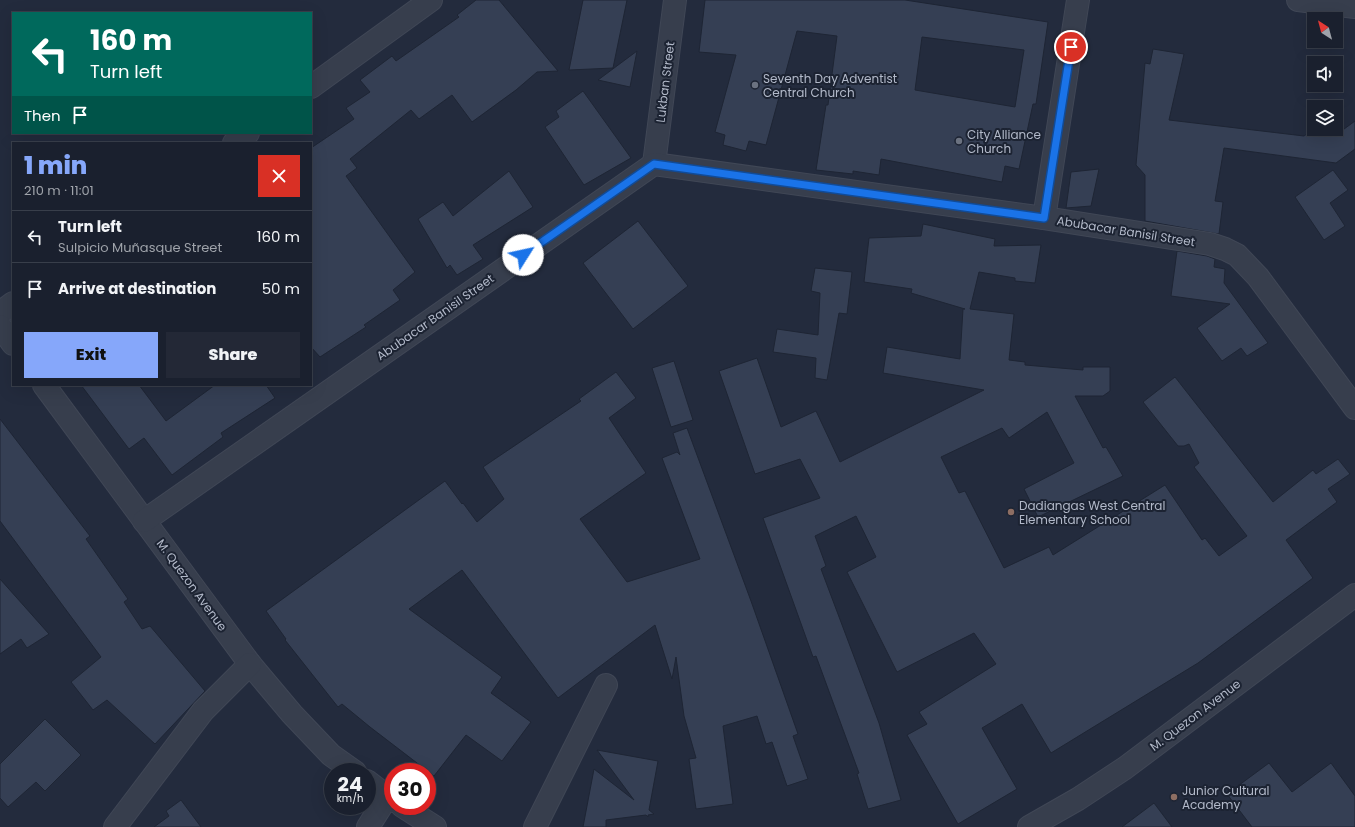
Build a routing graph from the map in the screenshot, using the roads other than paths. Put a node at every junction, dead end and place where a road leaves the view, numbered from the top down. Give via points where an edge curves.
1 (675, 0) edge
2 (1078, 0) edge
3 (1298, 0) edge
4 (425, 2) edge
5 (1355, 7) edge
6 (312, 86) edge
7 (247, 134) edge
8 (235, 142) edge
9 (654, 164) junction
10 (1044, 218) junction
11 (12, 305) edge
12 (0, 313) edge
13 (0, 326) edge
14 (12, 343) edge
15 (45, 386) edge
16 (1355, 408) edge
17 (144, 521) junction
18 (1355, 594) edge
19 (250, 664) junction
20 (606, 684) dead end
21 (342, 763) edge
22 (384, 811) edge
23 (416, 815) edge
24 (115, 827) edge
25 (368, 827) edge
26 (435, 827) edge
27 (535, 827) edge
28 (1029, 827) edge

1 - 9 street, Lukban Street
2 - 10 street
3 - 5 street
4 - 6 street
7 - 8 street
9 - 10 street, Abubacar Banisil Street
9 - 17 street, Abubacar Banisil Street
10 - 16 street, Abubacar Banisil Street via 1225,248 1258,277
11 - 12 street
13 - 14 street
15 - 17 street, M. Quezon Avenue
17 - 19 street, M. Quezon Avenue
18 - 28 street, M. Quezon Avenue via 1125,768
19 - 21 street, M. Quezon Avenue via 292,714 331,755
19 - 24 street via 203,711
20 - 27 street
22 - 25 street
23 - 26 street

